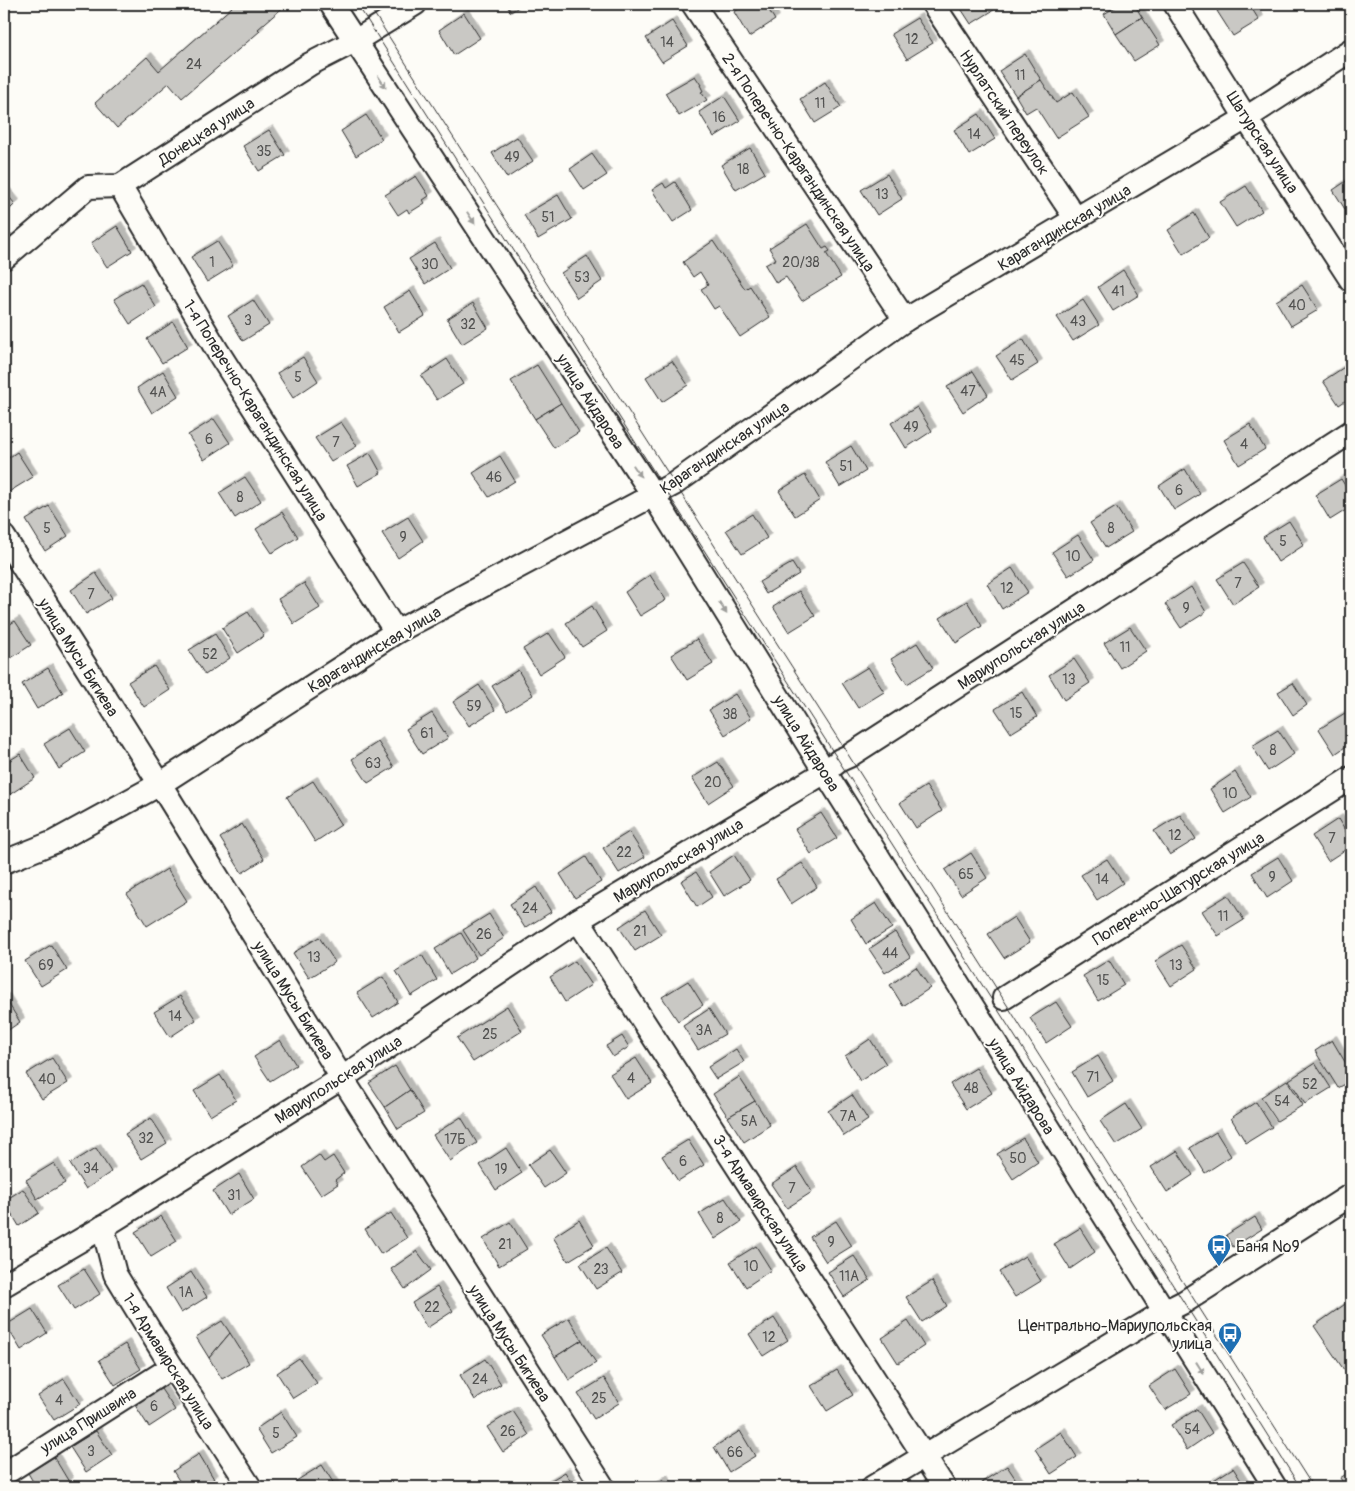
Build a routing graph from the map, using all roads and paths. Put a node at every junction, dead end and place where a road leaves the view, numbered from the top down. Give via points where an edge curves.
1 (331, 4) edge
2 (415, 4) edge
3 (693, 4) edge
4 (933, 4) edge
5 (1176, 4) edge
6 (355, 41) junction
7 (1351, 50) edge
8 (1246, 118) junction
9 (120, 186) junction
10 (1076, 220) junction
11 (4, 258) edge
12 (1351, 280) edge
13 (905, 320) junction
14 (1351, 432) edge
15 (653, 495) junction
16 (4, 537) edge
17 (396, 632) junction
18 (825, 772) junction
19 (1351, 778) edge
20 (160, 784) junction
21 (4, 862) edge
22 (578, 920) junction
23 (1004, 998) dead end
24 (342, 1078) junction
25 (1351, 1195) edge
26 (103, 1227) junction
27 (4, 1285) edge
28 (1164, 1312) junction
29 (172, 1367) junction
30 (925, 1456) junction
31 (4, 1474) edge
32 (250, 1487) edge
33 (603, 1487) edge
34 (873, 1487) edge
35 (944, 1487) edge
36 (1275, 1487) edge

1 - 6 street, улица Айдарова
2 - 6 street, Донецкая улица
3 - 13 street, 2-я Поперечно-Карагандинская улица
4 - 10 street, Нурлатский переулок
5 - 8 street, Шатурская улица
6 - 9 street, Донецкая улица via 310,64
6 -> 15 street, улица Айдарова
7 - 8 street, Карагандинская улица
8 - 10 street, Карагандинская улица
8 - 12 street, Шатурская улица
9 - 11 street, Донецкая улица via 88,188
9 - 17 street, 1-я Поперечно-Карагандинская улица via 218,352
10 - 13 street, Карагандинская улица
13 - 15 street, Карагандинская улица via 674,484
14 - 18 street, Мариупольская улица
15 - 17 street, Карагандинская улица
15 -> 18 street, улица Айдарова
16 - 20 street, улица Мусы Бигиева
17 - 20 street, Карагандинская улица
18 - 22 street, Мариупольская улица
18 - 28 street, улица Айдарова
19 - 23 street, Поперечно-Шатурская улица
20 - 21 street, Карагандинская улица via 54,842
20 - 24 street, улица Мусы Бигиева
22 - 24 street, Мариупольская улица
22 - 30 street, 3-я Армавирская улица
24 - 26 street, Мариупольская улица
24 - 33 street, улица Мусы Бигиева
25 - 28 street
26 - 27 street, Мариупольская улица
26 - 29 street, 1-я Армавирская улица via 115,1274
28 - 30 street
28 -> 36 street, улица Айдарова
29 - 31 street, улица Пришвина
29 - 32 street, 1-я Армавирская улица
30 - 34 street
30 - 35 street, 3-я Армавирская улица

